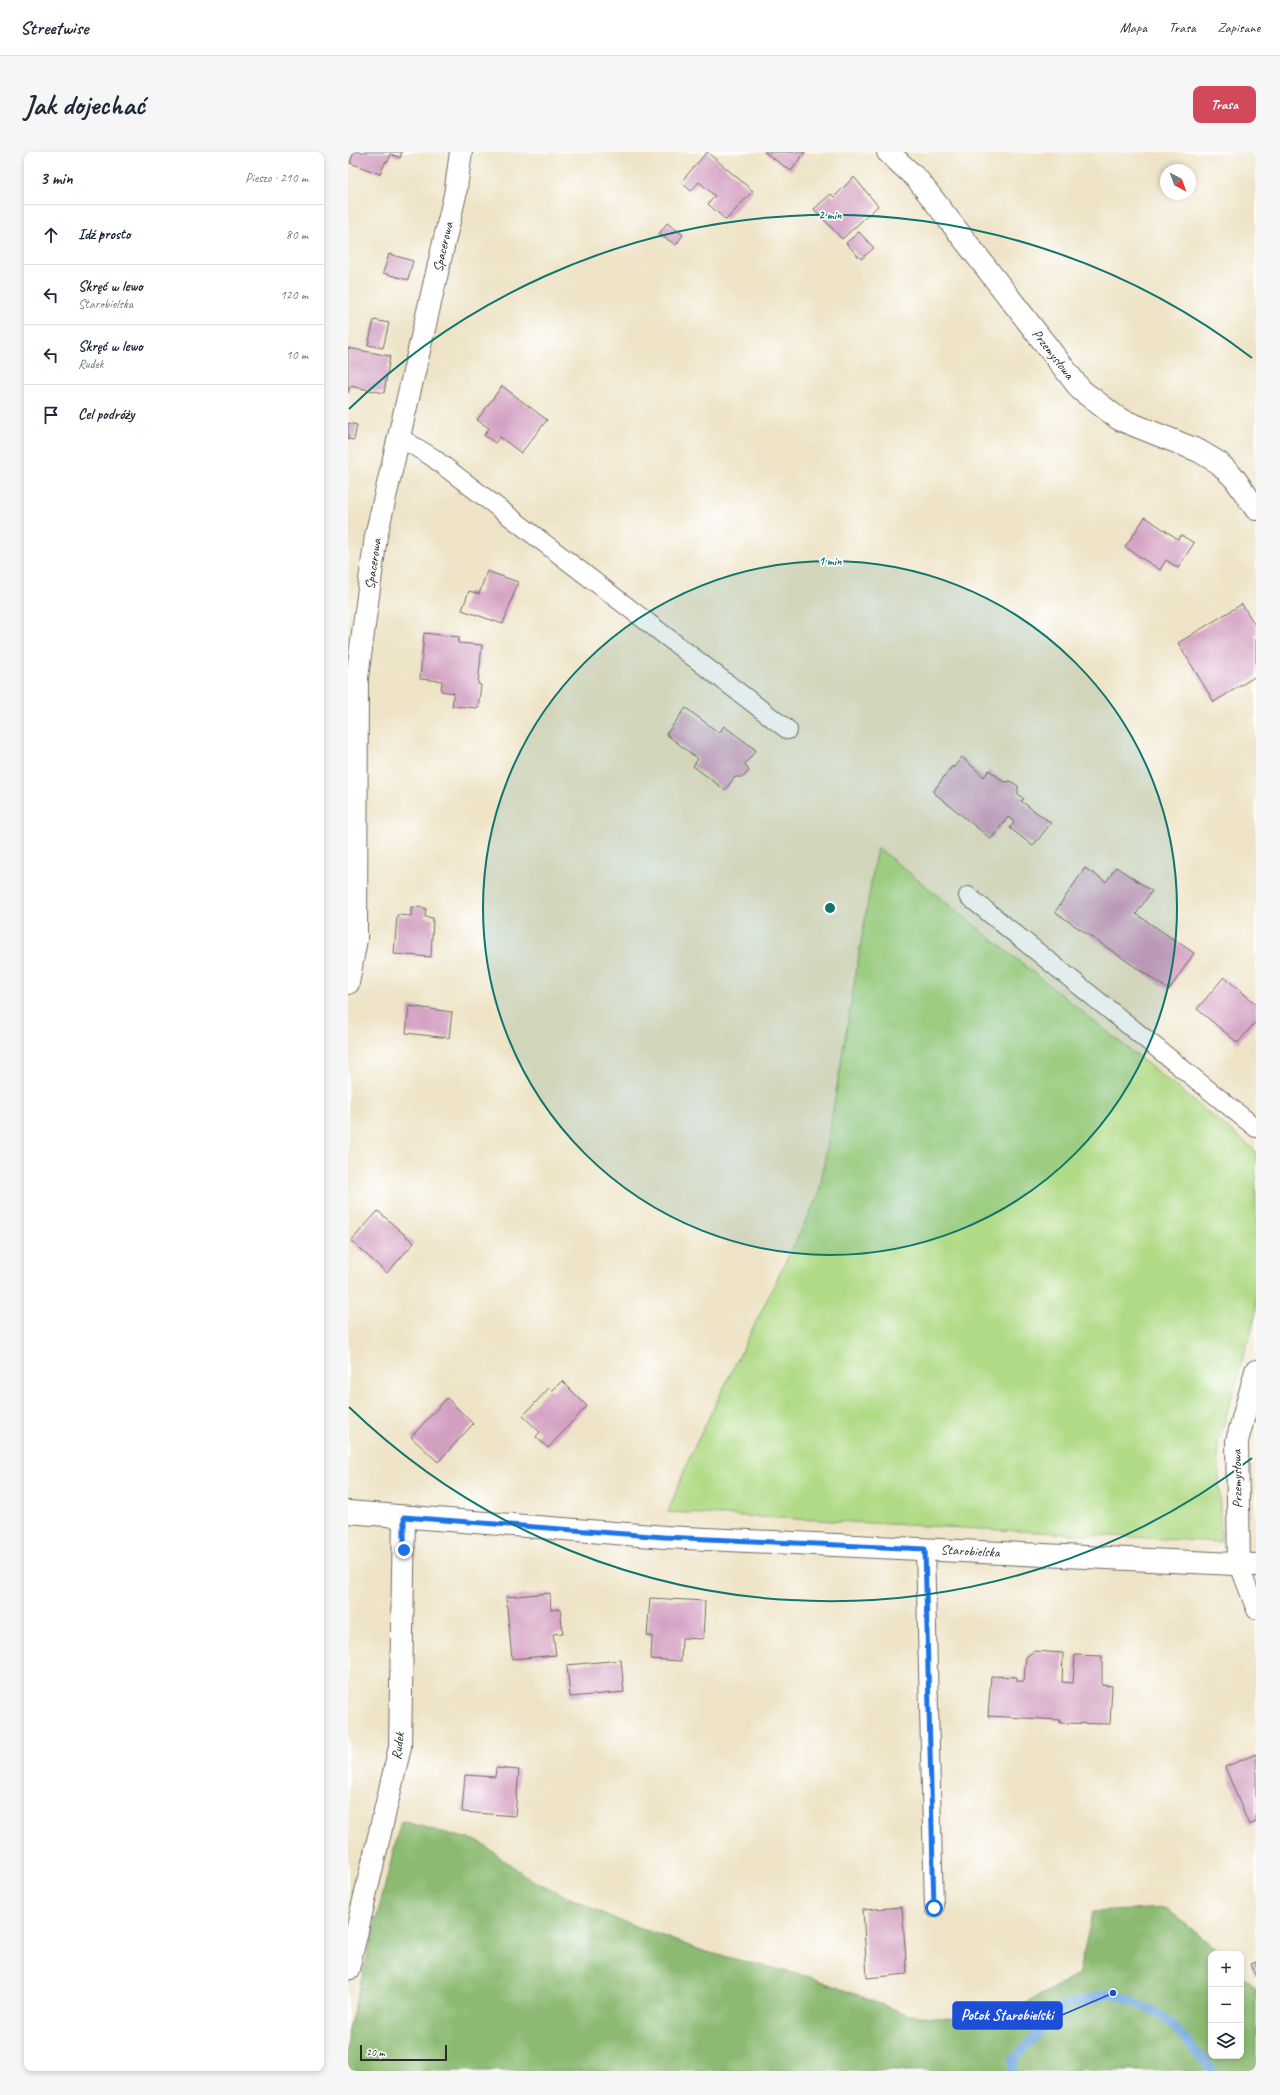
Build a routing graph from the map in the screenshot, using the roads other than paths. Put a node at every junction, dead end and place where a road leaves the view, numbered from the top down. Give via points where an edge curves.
1 (461, 152) edge
2 (888, 152) edge
3 (399, 437) junction
4 (1256, 509) edge
5 (788, 730) dead end
6 (968, 896) dead end
7 (352, 934) edge
8 (348, 983) edge
9 (1256, 1128) edge
10 (1256, 1371) edge
11 (348, 1512) edge
12 (404, 1517) junction
13 (925, 1549) junction
14 (1248, 1565) edge
15 (1256, 1610) edge
16 (934, 1908) dead end
17 (348, 1969) edge

1 - 3 street, Spacerowa via 455,195
2 - 4 street, Przemysłowa via 918,180 1080,390 1119,419 1199,450 1219,463 1236,479
3 - 5 lane via 432,457
3 - 7 street, Spacerowa via 376,536 357,678
6 - 9 lane
7 - 8 street, Spacerowa
10 - 14 street, Przemysłowa via 1237,1441
11 - 12 street, Starobielska
12 - 13 street, Starobielska via 664,1537
12 - 17 street, Rudek via 400,1748
13 - 14 street, Starobielska
13 - 16 lane
14 - 15 lane

